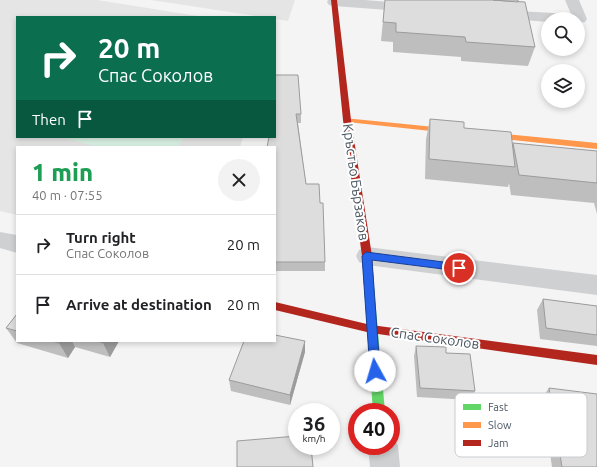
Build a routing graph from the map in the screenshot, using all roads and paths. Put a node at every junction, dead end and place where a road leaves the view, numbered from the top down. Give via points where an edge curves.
1 (572, 0) edge
2 (334, 1) edge
3 (430, 9) edge
4 (577, 12) edge
5 (486, 13) edge
6 (541, 17) edge
7 (347, 120) junction
8 (597, 146) edge
9 (0, 240) edge
10 (16, 244) edge
11 (366, 256) junction
12 (597, 285) edge
13 (276, 306) edge
14 (371, 329) junction
15 (597, 360) edge
16 (378, 403) edge
17 (384, 455) edge
18 (385, 467) edge

1 - 4 street
2 - 3 street
2 - 7 street, Кръстьо Бързаков
5 - 6 street
7 - 8 street
7 - 11 street, Кръстьо Бързаков
9 - 10 street
11 - 12 street
11 - 14 street, Кръстьо Бързаков
13 - 14 street, Спас Соколов
14 - 15 street, Спас Соколов
14 - 16 street, Кръстьо Бързаков
17 - 18 street

